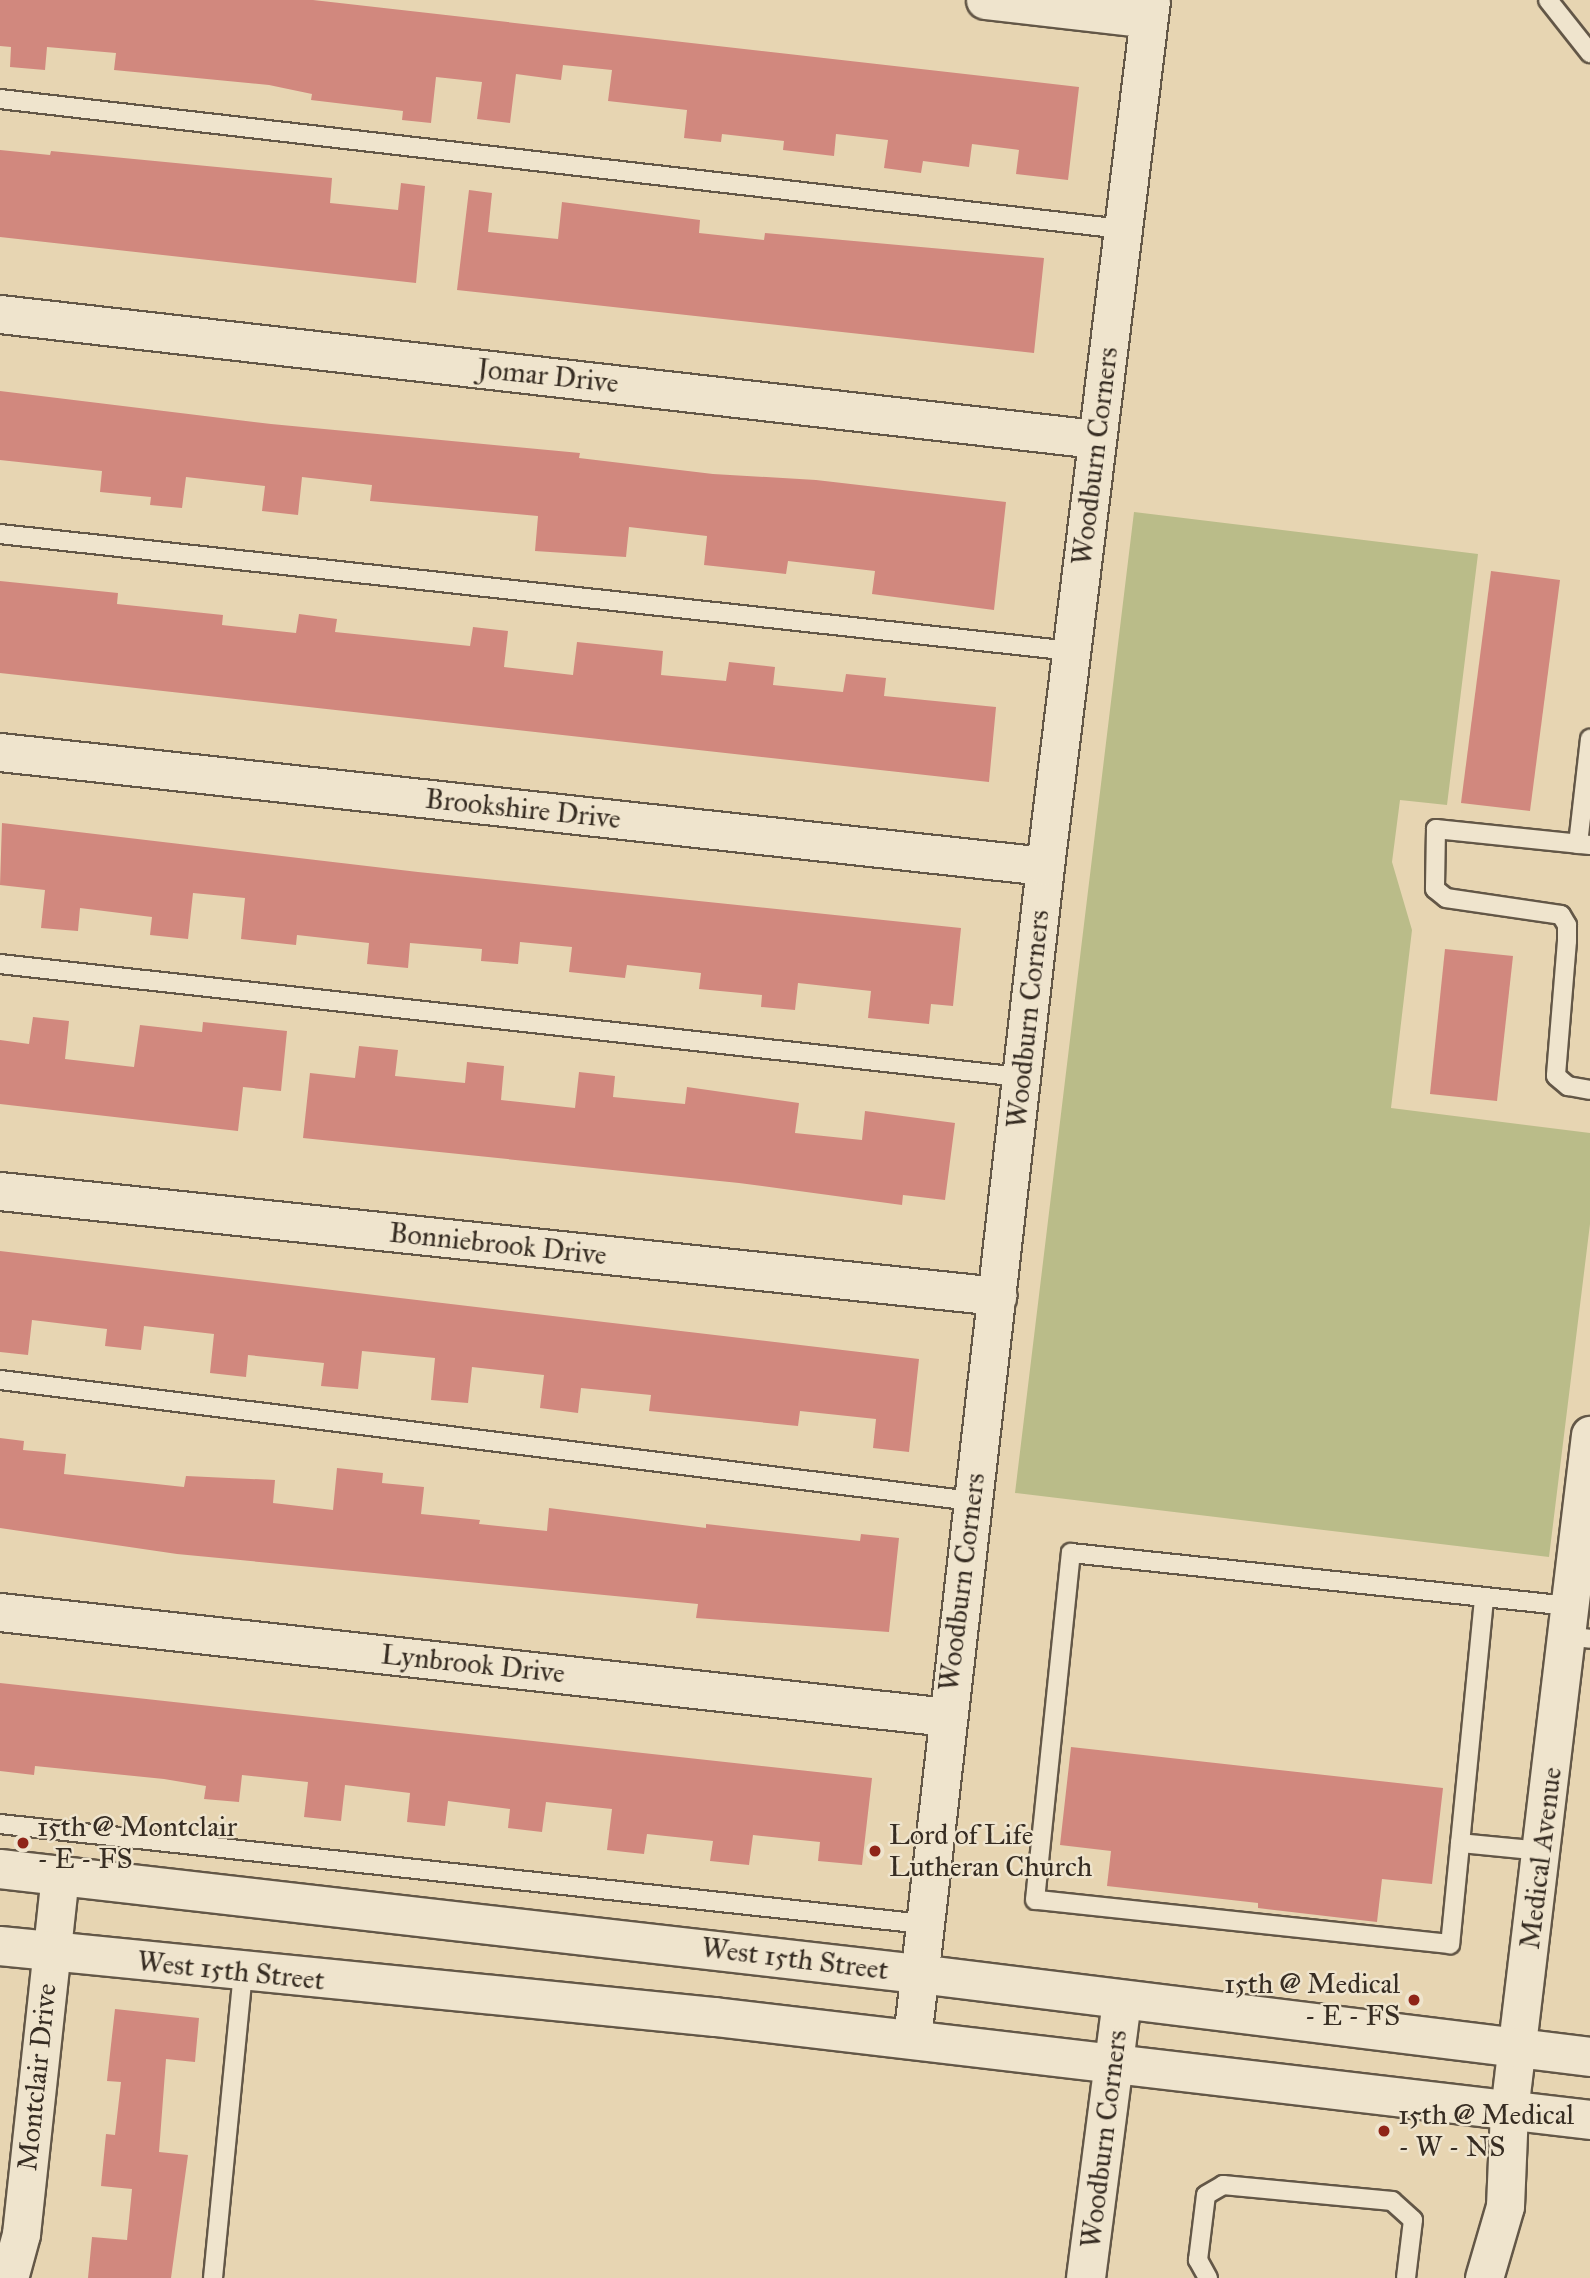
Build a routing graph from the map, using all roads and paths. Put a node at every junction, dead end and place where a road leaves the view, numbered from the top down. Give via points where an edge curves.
1 (985, 0) edge
2 (1548, 0) edge
3 (1149, 9) edge
4 (1590, 53) edge
5 (0, 99) edge
6 (1122, 229) junction
7 (0, 314) edge
8 (1097, 439) junction
9 (0, 534) edge
10 (1071, 651) junction
11 (1590, 739) edge
12 (0, 752) edge
13 (1584, 844) edge
14 (1045, 866) junction
15 (0, 964) edge
16 (1021, 1077) junction
17 (1590, 1090) edge
18 (0, 1191) edge
19 (997, 1296) junction
20 (0, 1380) edge
21 (1590, 1435) edge
22 (972, 1501) junction
23 (1484, 1598) junction
24 (0, 1612) edge
25 (1575, 1627) edge
26 (946, 1717) junction
27 (0, 1824) edge
28 (1460, 1843) junction
29 (1541, 1850) junction
30 (0, 1869) edge
31 (60, 1875) junction
32 (924, 1924) junction
33 (0, 1946) edge
34 (51, 1952) junction
35 (243, 1973) junction
36 (919, 1974) junction
37 (1122, 2000) junction
38 (912, 2039) junction
39 (1518, 2049) junction
40 (1590, 2057) edge
41 (1111, 2064) junction
42 (1509, 2111) junction
43 (1590, 2120) edge
44 (9, 2278) edge
45 (213, 2278) edge
46 (1086, 2278) edge
47 (1208, 2278) edge
48 (1405, 2278) edge
49 (1484, 2278) edge

1 - 3 street
2 - 4 lane
3 - 6 street, Woodburn Corners
5 - 6 lane
6 - 8 street, Woodburn Corners
7 - 8 street, Jomar Drive
8 - 10 street, Woodburn Corners
9 - 10 lane
10 - 14 street, Woodburn Corners
11 - 13 lane
12 - 14 street, Brookshire Drive
13 - 17 lane via 1436,829 1435,889 1446,898 1561,915 1567,925 1567,941 1556,1076 1568,1086
14 - 16 street, Woodburn Corners
15 - 16 lane
16 - 19 street, Woodburn Corners
18 - 19 street, Bonniebrook Drive
19 - 22 street, Woodburn Corners
20 - 22 lane
21 - 25 street, Medical Avenue
22 - 26 street, Woodburn Corners
23 - 25 lane
23 - 28 lane
23 - 28 lane via 1071,1553 1035,1900 1450,1944
24 - 26 street, Lynbrook Drive
25 - 29 street, Medical Avenue
26 - 32 street, Woodburn Corners
27 - 32 lane
28 - 29 lane
29 - 39 street, Medical Avenue
30 - 31 main road, West 15th Street
31 - 34 street, Montclair Drive
31 - 36 main road, West 15th Street
32 - 36 street, Woodburn Corners
33 - 34 main road, West 15th Street
34 - 35 main road, West 15th Street
34 - 44 street, Montclair Drive via 21,2234
35 - 38 main road, West 15th Street
35 - 45 lane
36 - 37 main road, West 15th Street
36 - 38 street, Woodburn Corners
37 - 39 main road, West 15th Street
37 - 41 main road, Woodburn Corners
38 - 41 main road, West 15th Street
39 - 40 main road, West 15th Street
39 - 42 street, Medical Avenue
41 - 42 main road, West 15th Street
41 - 46 main road, Woodburn Corners
42 - 43 main road, West 15th Street
42 - 49 street, Medical Avenue via 1505,2206
47 - 48 lane via 1198,2260 1206,2195 1223,2185 1392,2201 1413,2220

